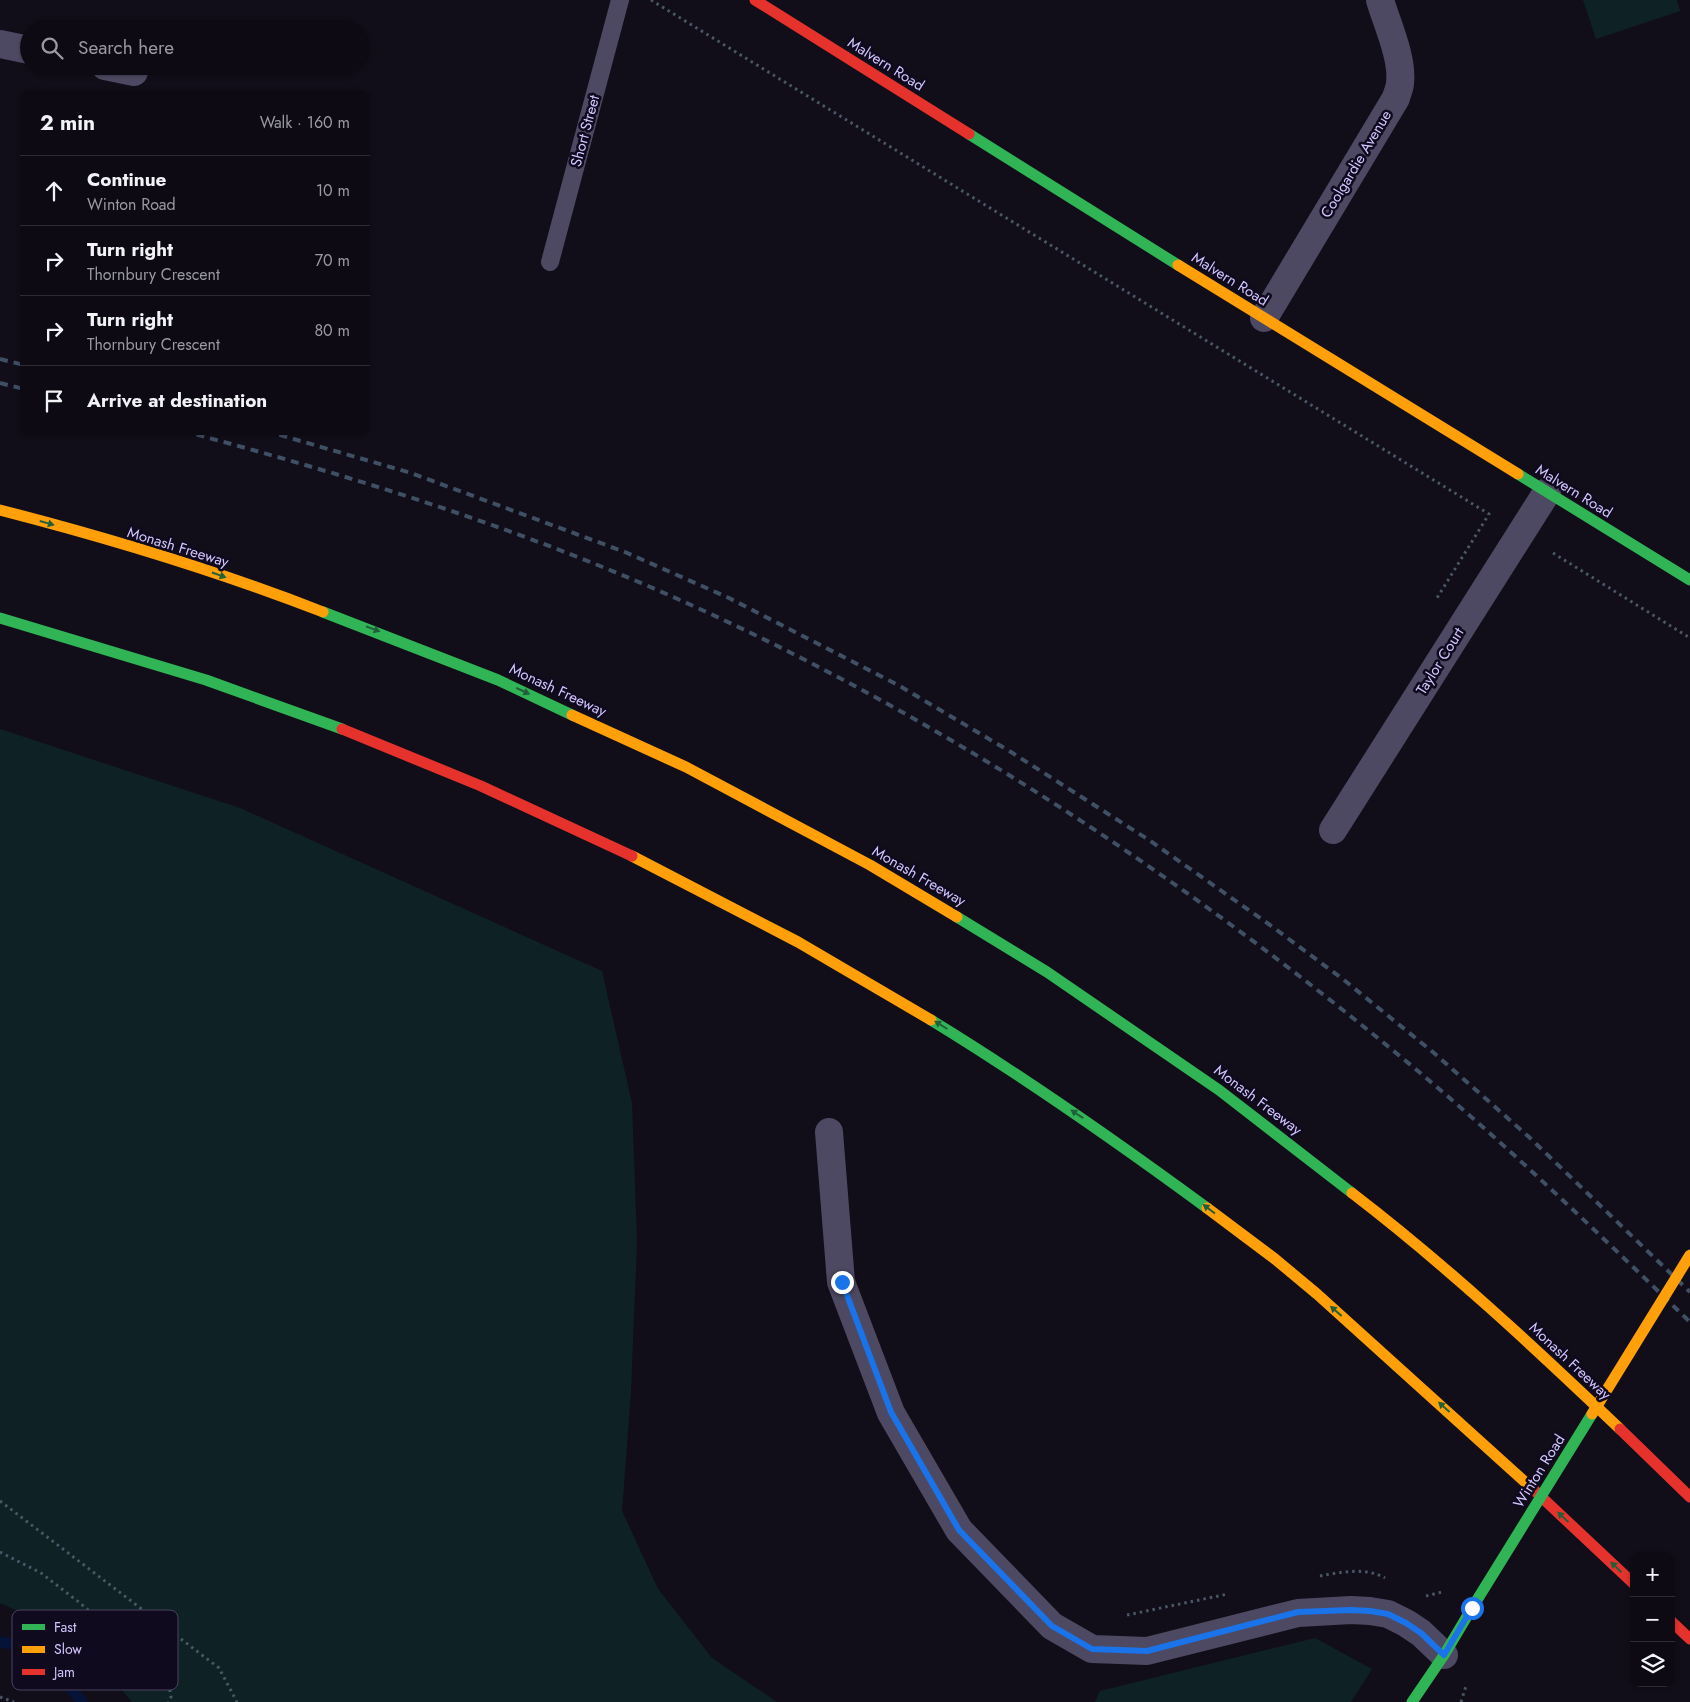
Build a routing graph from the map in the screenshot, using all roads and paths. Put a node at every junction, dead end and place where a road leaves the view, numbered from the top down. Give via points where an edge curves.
1 (620, 0) edge
2 (651, 0) edge
3 (755, 0) edge
4 (1380, 0) edge
5 (0, 44) edge
6 (20, 48) edge
7 (550, 262) dead end
8 (1264, 318) junction
9 (1547, 492) junction
10 (0, 510) edge
11 (1553, 553) dead end
12 (1690, 580) edge
13 (1432, 606) dead end
14 (0, 618) edge
15 (1690, 638) edge
16 (1333, 830) dead end
17 (829, 1132) dead end
18 (1690, 1255) edge
19 (1690, 1497) edge
20 (0, 1502) edge
21 (0, 1552) edge
22 (1630, 1580) edge
23 (88, 1610) edge
24 (142, 1610) edge
25 (1675, 1625) edge
26 (178, 1637) edge
27 (1690, 1639) edge
28 (1444, 1655) junction
29 (170, 1690) edge
30 (0, 1697) edge
31 (14, 1702) edge
32 (168, 1702) edge
33 (237, 1702) edge
34 (1412, 1702) edge

1 - 7 lane, Short Street
2 - 13 path via 1489,514
3 - 8 main road, Malvern Road
4 - 8 street, Coolgardie Avenue via 1400,70 1396,98
5 - 6 street
8 - 9 main road, Malvern Road
9 - 12 main road, Malvern Road
9 - 16 street, Taylor Court
10 -> 19 main road, Monash Freeway via 177,561 266,591 386,634 489,676 646,747 890,876 1022,956 1187,1066 1354,1193 1556,1366
11 - 15 path
22 -> 14 main road via 1475,1434 1284,1266 1104,1132 939,1023 702,890 463,777 339,726 241,691
17 - 28 street via 842,1282 891,1412 959,1530 1052,1626 1092,1649 1147,1651 1298,1612 1370,1611 1388,1614 1406,1623
18 - 28 main road, Winton Road, bridge
20 - 24 path
21 - 23 path via 41,1573
25 - 27 main road
26 - 33 path via 219,1668
28 - 34 main road, Winton Road
29 - 32 path
30 - 31 path

